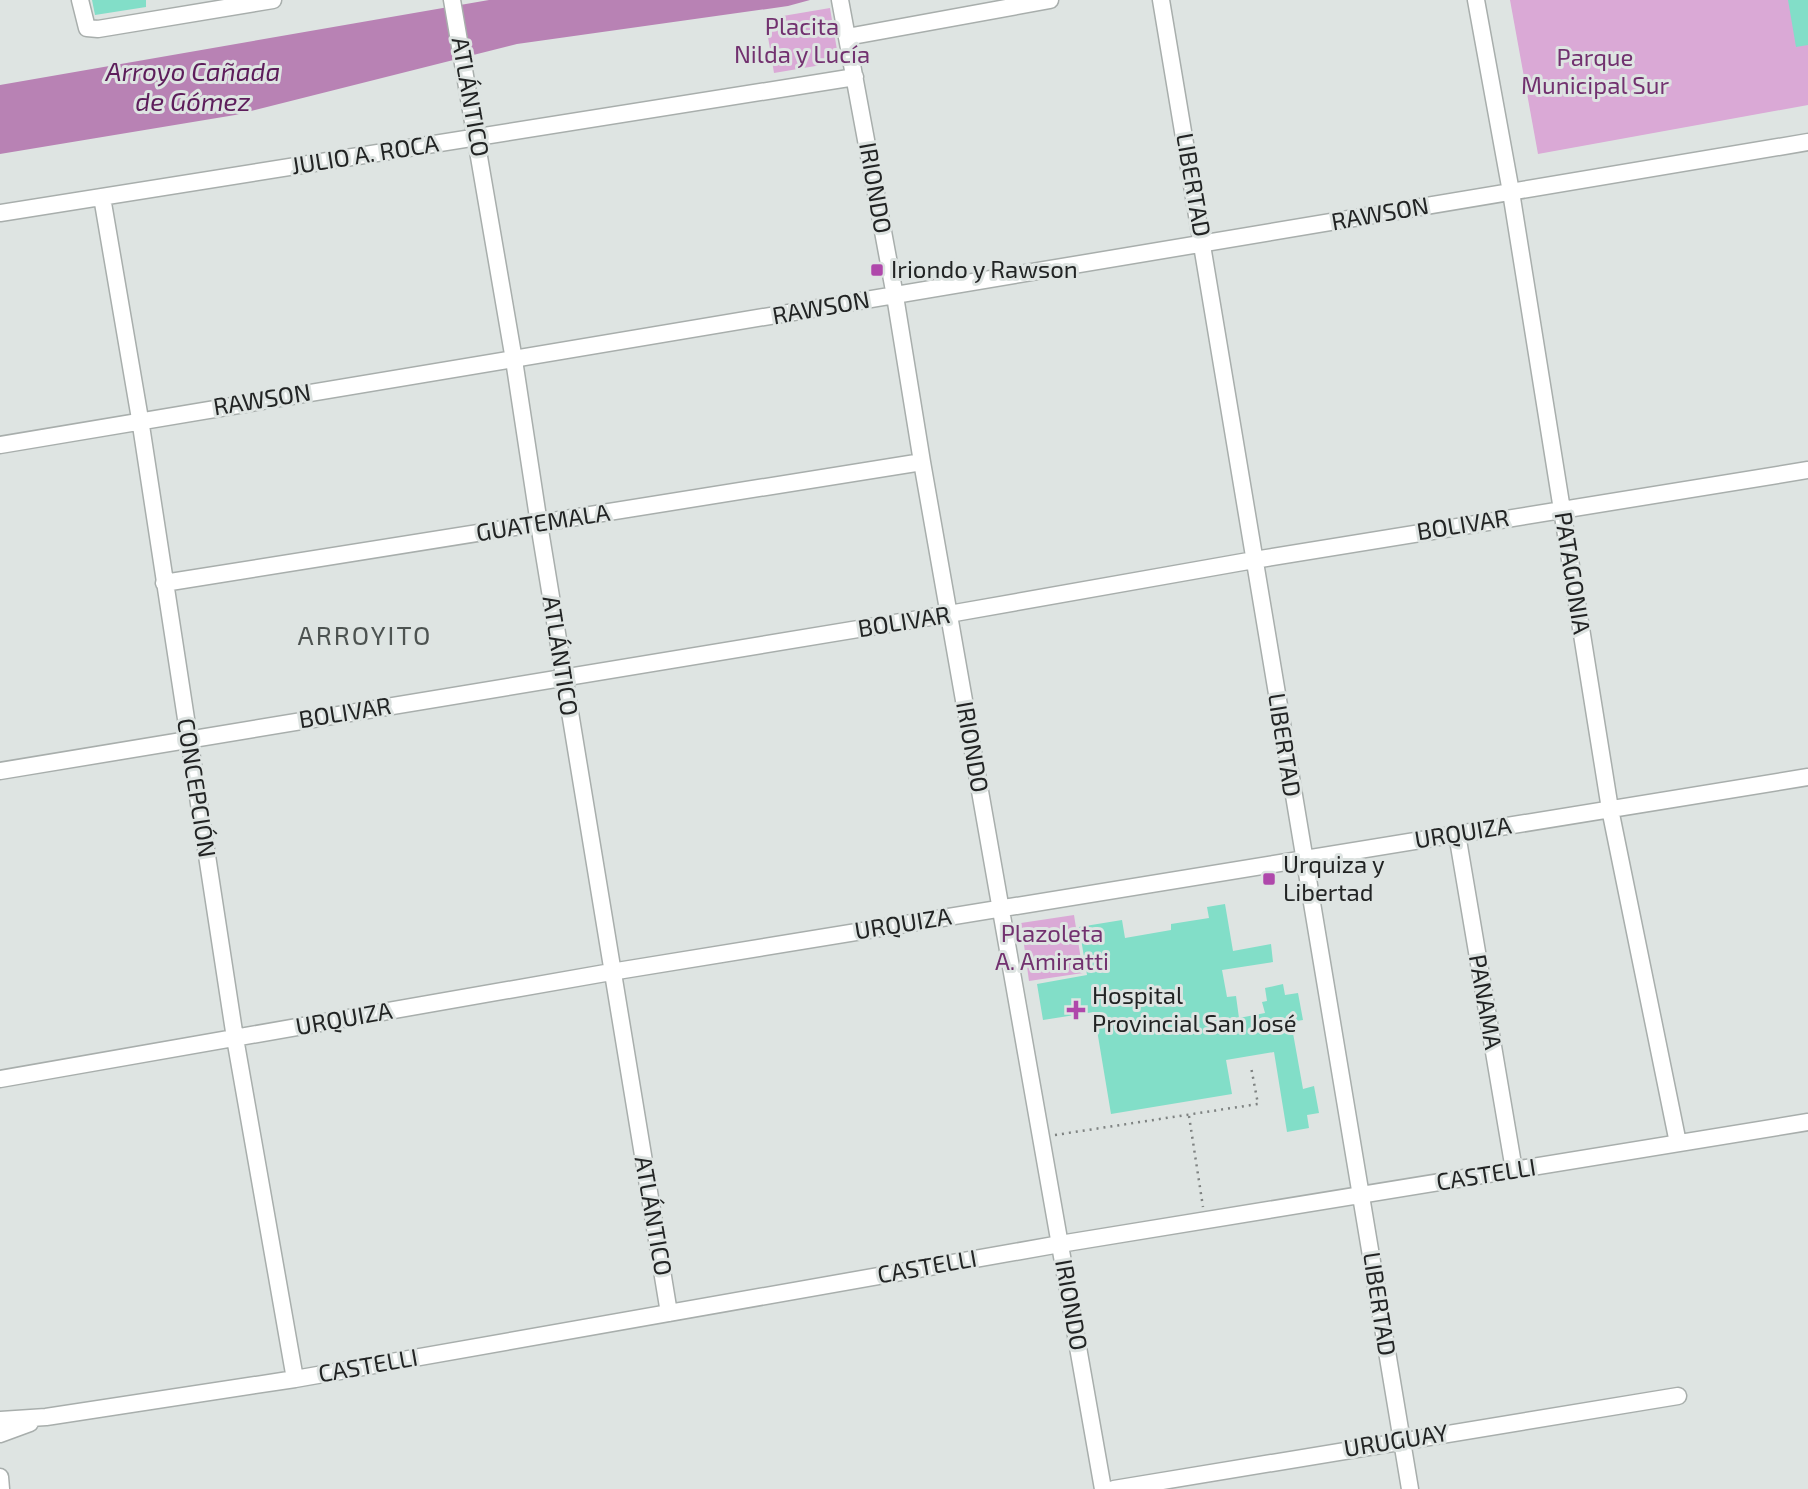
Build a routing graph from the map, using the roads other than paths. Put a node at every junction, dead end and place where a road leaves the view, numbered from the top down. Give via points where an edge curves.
1 (80, 0) edge
2 (273, 0) edge
3 (452, 0) edge
4 (1050, 0) edge
5 (1161, 0) edge
6 (1476, 0) edge
7 (841, 2) edge
8 (847, 37) junction
9 (855, 77) junction
10 (478, 138) junction
11 (1808, 142) edge
12 (1511, 192) junction
13 (102, 197) junction
14 (0, 213) edge
15 (1203, 244) junction
16 (895, 296) junction
17 (514, 360) junction
18 (140, 419) junction
19 (0, 444) edge
20 (922, 462) junction
21 (1808, 470) edge
22 (1561, 509) junction
23 (539, 524) junction
24 (1254, 559) junction
25 (164, 583) junction
26 (949, 614) junction
27 (564, 678) junction
28 (188, 738) junction
29 (0, 771) edge
30 (1808, 778) edge
31 (1610, 809) junction
32 (1457, 834) junction
33 (1303, 859) junction
34 (1001, 908) junction
35 (611, 972) junction
36 (235, 1038) junction
37 (0, 1079) edge
38 (1808, 1122) edge
39 (1678, 1143) junction
40 (1514, 1170) junction
41 (1361, 1195) junction
42 (1060, 1244) junction
43 (669, 1313) junction
44 (295, 1378) junction
45 (1678, 1395) dead end
46 (46, 1418) junction
47 (0, 1420) edge
48 (0, 1434) edge
49 (1402, 1440) junction
50 (0, 1477) edge
51 (1, 1489) edge
52 (1103, 1489) edge
53 (1114, 1489) edge
54 (1410, 1489) edge

1 - 2 street via 87,28 98,29
3 - 10 street, ATLÁNTICO
4 - 8 street
5 - 15 street, LIBERTAD
6 - 12 street, PATAGONIA
7 - 8 street, IRIONDO
8 - 9 street, IRIONDO
9 - 10 street, JULIO A. ROCA
9 - 16 street, IRIONDO
10 - 13 street, JULIO A. ROCA
10 - 17 street, ATLÁNTICO
11 - 12 street, RAWSON
12 - 15 street, RAWSON
12 - 22 street, PATAGONIA
13 - 14 street, JULIO A. ROCA
13 - 18 street, CONCEPCIÓN
15 - 16 street, RAWSON
15 - 24 street, LIBERTAD
16 - 17 street, RAWSON
16 - 20 street, IRIONDO
17 - 18 street, RAWSON
17 - 23 street, ATLÁNTICO
18 - 19 street, RAWSON
18 - 25 street, CONCEPCIÓN
20 - 23 street, GUATEMALA
20 - 26 street, IRIONDO
21 - 22 street, BOLIVAR
22 - 24 street, BOLIVAR
22 - 31 street, PATAGONIA
23 - 25 street, GUATEMALA
23 - 27 street, ATLÁNTICO
24 - 26 street, BOLIVAR
24 - 33 street, LIBERTAD
25 - 28 street, CONCEPCIÓN
26 - 27 street, BOLIVAR
26 - 34 street, IRIONDO
27 - 28 street, BOLIVAR
27 - 35 street, ATLÁNTICO
28 - 29 street, BOLIVAR
28 - 36 street, CONCEPCIÓN
30 - 31 street, URQUIZA
31 - 32 street, URQUIZA
31 - 39 street, PATAGONIA
32 - 33 street, URQUIZA
32 - 40 street, PANAMA
33 - 34 street, URQUIZA
33 - 41 street, LIBERTAD
34 - 35 street, URQUIZA
34 - 42 street, IRIONDO
35 - 36 street, URQUIZA
35 - 43 street, ATLÁNTICO
36 - 37 street, URQUIZA
36 - 44 street, CONCEPCIÓN
38 - 39 street, CASTELLI
39 - 40 street, CASTELLI
40 - 41 street, CASTELLI
41 - 42 street, CASTELLI
41 - 49 street, LIBERTAD
42 - 43 street, CASTELLI
42 - 52 street, IRIONDO
43 - 44 street, CASTELLI
44 - 46 street, CASTELLI
45 - 49 street, URUGUAY
46 - 47 street, CASTELLI
46 - 48 street, CASTELLI
49 - 53 street, URUGUAY
49 - 54 street, LIBERTAD
50 - 51 street

